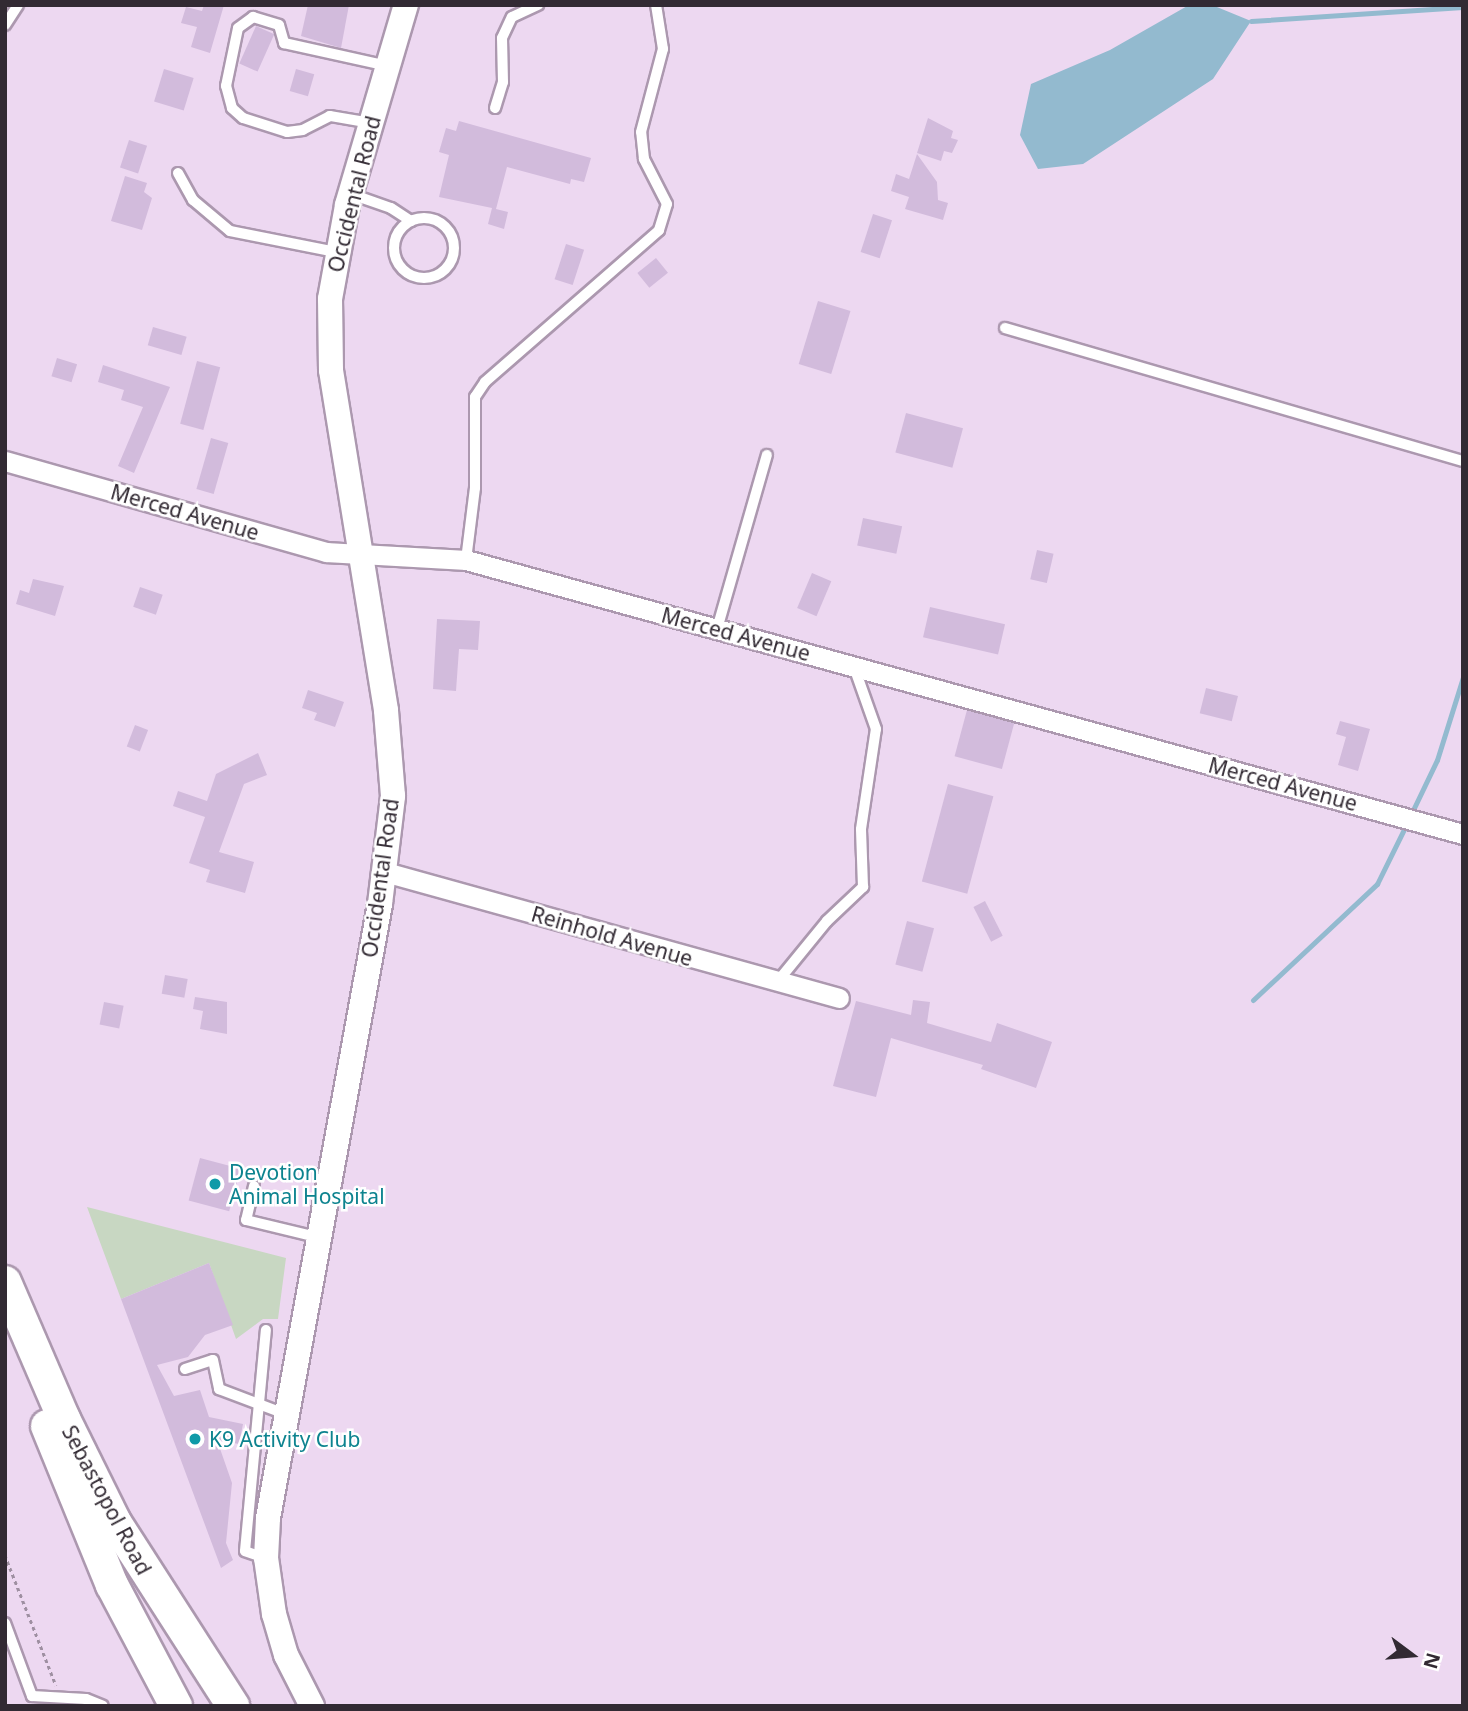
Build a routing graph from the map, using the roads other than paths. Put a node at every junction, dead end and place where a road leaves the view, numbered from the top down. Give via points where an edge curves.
1 (18, 5) edge
2 (406, 5) edge
3 (538, 5) edge
4 (656, 5) edge
5 (5, 25) edge
6 (388, 66) junction
7 (495, 108) dead end
8 (371, 123) junction
9 (178, 173) dead end
10 (351, 194) junction
11 (411, 221) junction
12 (336, 252) junction
13 (1005, 328) dead end
14 (766, 455) dead end
15 (5, 461) edge
16 (1463, 461) edge
17 (362, 555) junction
18 (466, 560) junction
19 (717, 629) junction
20 (854, 667) junction
21 (1463, 834) edge
22 (385, 873) junction
23 (778, 982) junction
24 (839, 998) dead end
25 (254, 1186) dead end
26 (318, 1237) junction
27 (5, 1282) edge
28 (5, 1302) edge
29 (266, 1330) dead end
30 (185, 1369) dead end
31 (257, 1400) junction
32 (285, 1413) junction
33 (266, 1558) junction
34 (5, 1623) edge
35 (103, 1706) edge
36 (176, 1706) edge
37 (233, 1706) edge
38 (312, 1706) edge

1 - 5 lane
2 - 6 street, Occidental Road
3 - 7 lane via 512,17 502,38 503,82
4 - 18 lane via 663,49 641,132 644,159 667,204 659,230 485,382 475,397 475,488
6 - 8 street, Occidental Road
6 - 8 lane via 284,43 279,26 253,18 238,29 226,86 232,108 243,118 286,132 330,116
8 - 10 street, Occidental Road
9 - 12 lane via 193,200 230,231
10 - 11 lane via 391,208
10 - 12 street, Occidental Road
11 - 11 lane via 437,221 451,235 453,255 435,276 415,277 399,265 396,237
12 - 17 street, Occidental Road via 330,299 331,370
13 - 16 lane
14 - 19 lane
15 - 17 street, Merced Avenue via 327,552
17 - 18 street, Merced Avenue
17 - 22 street, Occidental Road via 392,767
18 - 19 street, Merced Avenue
19 - 20 street, Merced Avenue
20 - 21 street, Merced Avenue
20 - 23 lane via 876,729 861,829 863,887 827,921
22 - 23 street, Reinhold Avenue
22 - 26 street, Occidental Road
23 - 24 street, Reinhold Avenue
25 - 26 lane via 246,1220
26 - 32 street, Occidental Road
27 - 37 main road, Sebastopol Road via 115,1522
28 - 36 main road, Sebastopol Road via 93,1542
29 - 31 lane
30 - 31 lane via 213,1360 219,1389
31 - 32 lane
31 - 33 lane via 245,1551
32 - 33 street, Occidental Road via 270,1495
33 - 38 street, Occidental Road via 279,1635
34 - 35 lane via 32,1696

